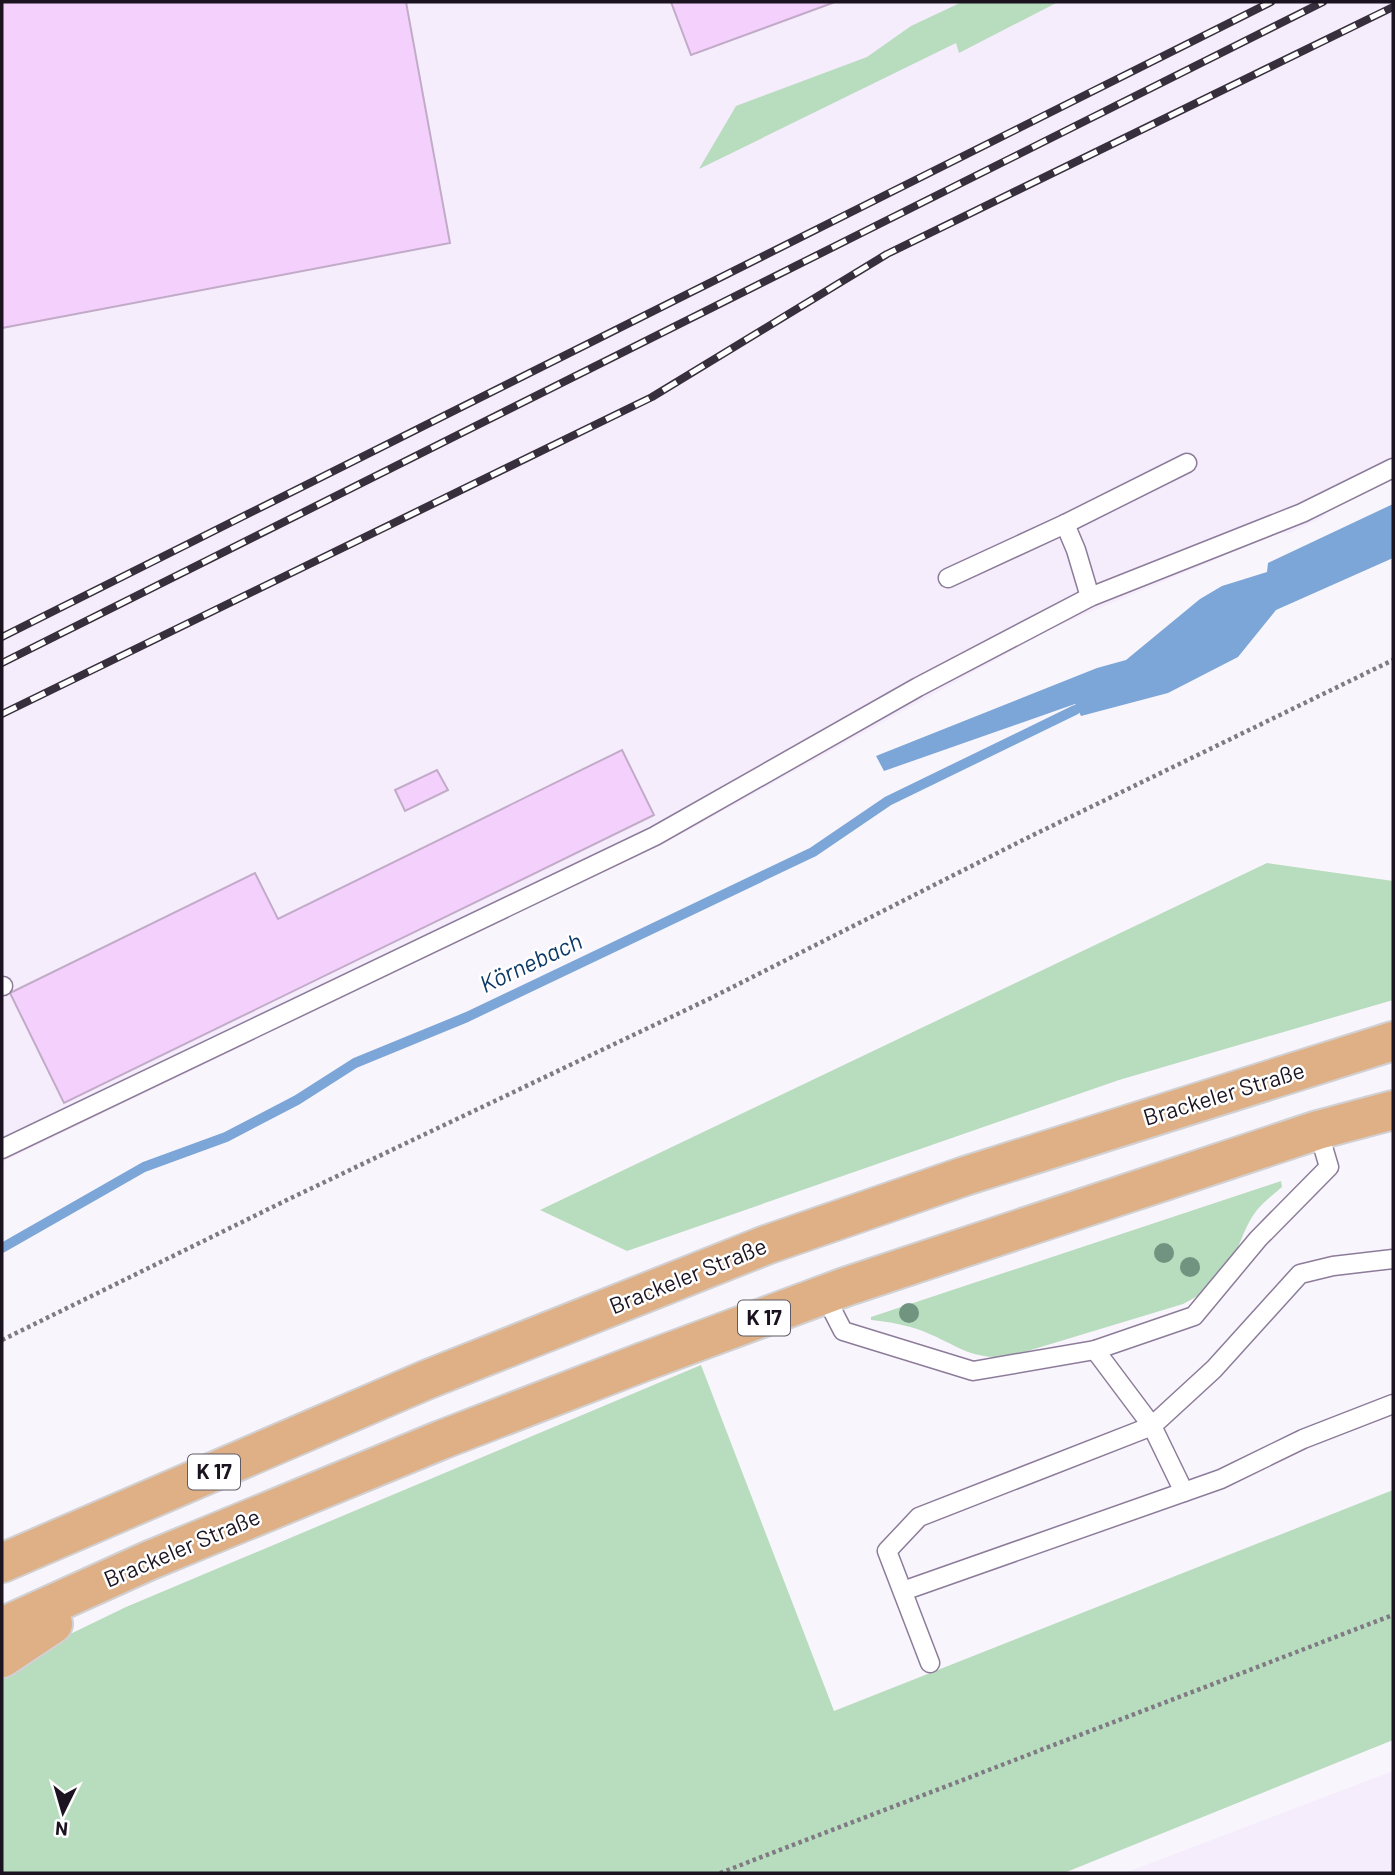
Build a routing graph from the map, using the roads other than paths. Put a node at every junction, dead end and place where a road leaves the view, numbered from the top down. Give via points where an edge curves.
1 (1187, 463) dead end
2 (1393, 468) edge
3 (1065, 524) junction
4 (948, 578) dead end
5 (1090, 597) junction
6 (1393, 1041) edge
7 (1393, 1110) edge
8 (1318, 1130) junction
9 (2, 1149) edge
10 (1393, 1259) edge
11 (825, 1296) junction
12 (1095, 1350) junction
13 (1393, 1404) edge
14 (1152, 1426) junction
15 (1184, 1492) junction
16 (148, 1561) junction
17 (2, 1563) edge
18 (903, 1591) junction
19 (2, 1627) edge
20 (2, 1658) edge
21 (930, 1663) dead end

1 - 3 lane
2 - 5 lane via 1303,513
3 - 4 lane
3 - 5 lane
5 - 9 lane via 918,687 655,835
6 - 17 highway, Brackeler Straße / K 17 via 965,1176 766,1245 426,1380
7 - 8 highway, Brackeler Straße / K 17
8 - 11 highway, Brackeler Straße / K 17
8 - 12 lane via 1329,1167 1258,1239 1194,1316
10 - 14 lane via 1300,1274 1214,1369
11 - 12 lane via 843,1331 974,1371
11 - 16 highway, Brackeler Straße / K 17 via 441,1440
12 - 14 lane
13 - 15 lane
14 - 15 lane
14 - 18 lane via 919,1517 887,1551
15 - 18 lane
16 - 19 highway, Brackeler Straße / K 17
16 - 20 highway
18 - 21 lane

